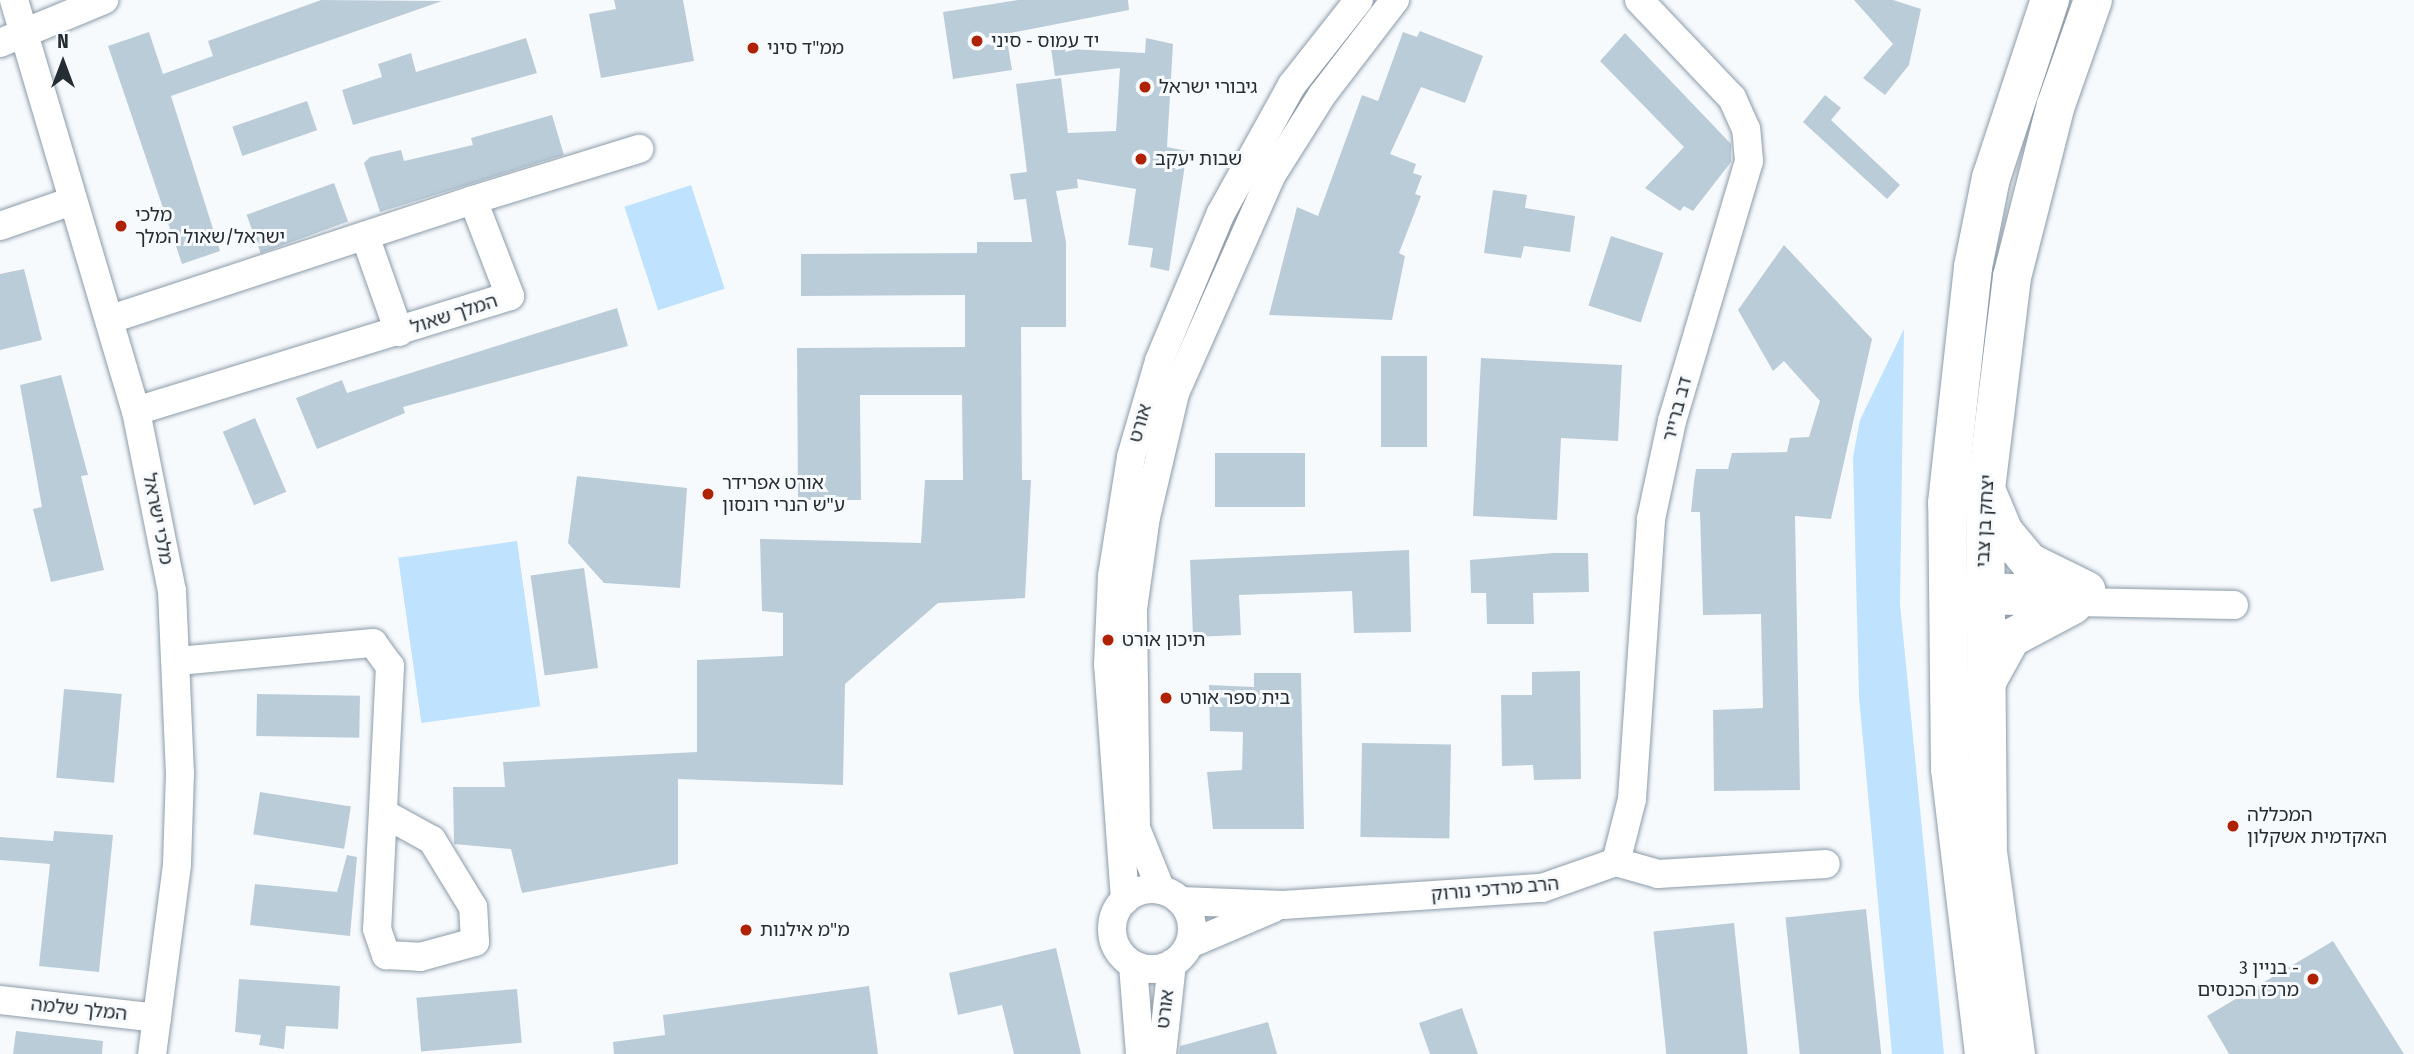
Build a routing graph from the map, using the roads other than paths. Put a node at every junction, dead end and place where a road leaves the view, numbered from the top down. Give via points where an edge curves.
1 (14, 0) edge
2 (104, 0) edge
3 (1359, 0) edge
4 (1395, 0) edge
5 (1639, 0) edge
6 (2050, 0) edge
7 (2094, 0) edge
8 (11, 37) edge
9 (639, 149) dead end
10 (473, 200) junction
11 (72, 201) junction
12 (0, 226) edge
13 (365, 236) junction
14 (111, 319) junction
15 (399, 331) junction
16 (136, 411) junction
17 (1986, 479) junction
18 (1945, 593) junction
19 (1982, 594) junction
20 (2079, 598) junction
21 (2222, 605) dead end
22 (178, 661) junction
23 (1983, 690) junction
24 (383, 813) junction
25 (1616, 862) junction
26 (1826, 864) dead end
27 (1171, 896) junction
28 (1125, 900) junction
29 (1283, 905) junction
30 (1181, 954) junction
31 (1133, 965) junction
32 (0, 1000) edge
33 (157, 1018) junction
34 (152, 1054) edge
35 (1140, 1054) edge
36 (1162, 1054) edge
37 (1984, 1054) edge
38 (2016, 1054) edge

1 - 8 street, מלכי ישראל
2 - 8 street
3 - 28 street, אורט via 1292,85 1221,213 1159,361 1131,457 1112,576 1108,665
4 - 27 street, אורט via 1321,95 1271,176 1175,393 1146,517 1133,609 1136,828
5 - 25 street, דב ברייר via 1732,98 1746,129 1749,161 1672,421 1651,519 1629,830
6 - 18 street, יצחק בן צבי via 1991,178 1973,267 1955,399
7 - 17 street, יצחק בן צבי via 2056,105 2017,253
8 - 11 street, מלכי ישראל
9 - 10 street
10 - 13 street
10 - 15 street, המלך שאול via 510,296
11 - 12 street
11 - 14 street, מלכי ישראל
13 - 14 street
13 - 15 street
14 - 16 street, מלכי ישראל
15 - 16 street, המלך שאול
16 - 22 street, מלכי ישראל via 172,590
17 - 19 street, יצחק בן צבי
17 - 20 street via 1994,512 2017,550 2042,574
18 - 19 street
18 - 37 street, יצחק בן צבי via 1956,858
19 - 20 street
19 - 23 street, יצחק בן צבי
20 - 21 street
20 - 23 street via 2011,638
22 - 24 street via 373,643 390,666
22 - 33 street, מלכי ישראל via 177,865
23 - 38 street, יצחק בן צבי via 1988,853
24 - 24 street via 432,840 473,908 475,942 420,957 386,955 377,929
25 - 26 street via 1658,874
25 - 29 street, הרב מרדכי נורוק via 1542,888
27 - 28 street
27 - 29 street, הרב מרדכי נורוק
27 - 30 street via 1192,922
28 - 31 street via 1112,934
29 - 30 street, הרב מרדכי נורוק
30 - 31 street
30 - 36 street, אורט
31 - 35 street, אורט
32 - 33 street, המלך שלמה
33 - 34 street, מלכי ישראל

